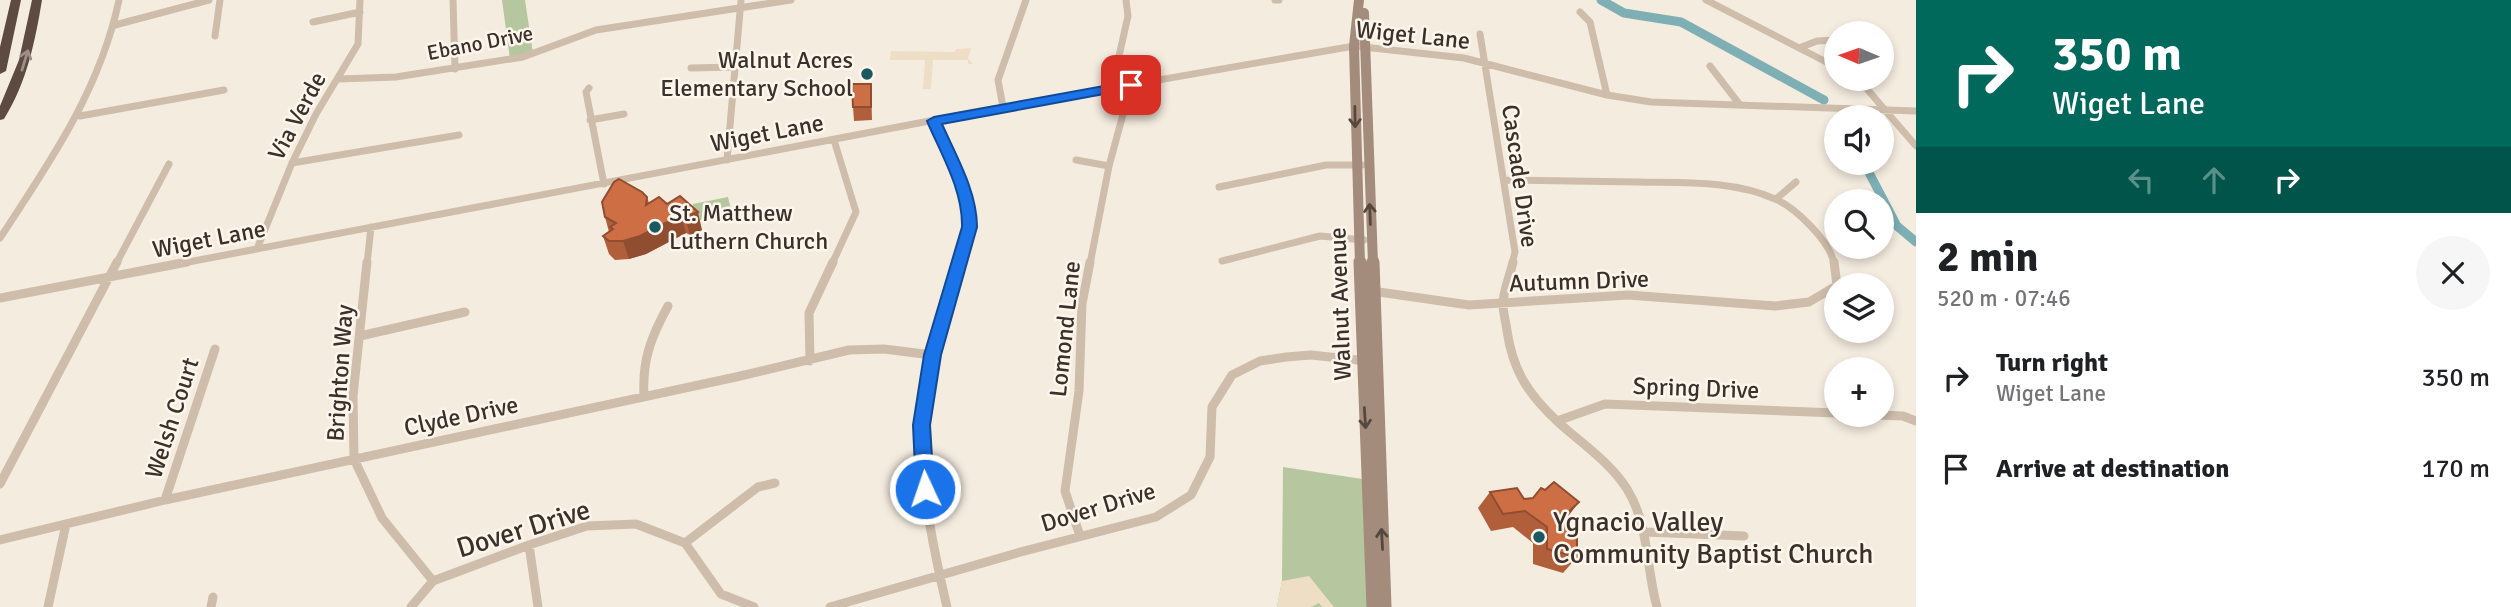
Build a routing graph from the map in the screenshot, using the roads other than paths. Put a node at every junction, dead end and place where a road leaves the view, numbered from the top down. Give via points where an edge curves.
1 (16, 0) edge
2 (37, 0) edge
3 (119, 0) edge
4 (209, 0) edge
5 (219, 0) edge
6 (360, 0) edge
7 (453, 0) edge
8 (741, 0) edge
9 (791, 0) edge
10 (1026, 0) edge
11 (1126, 0) edge
12 (1360, 0) edge
13 (1706, 0) edge
14 (740, 9) junction
15 (360, 12) junction
16 (1580, 12) dead end
17 (313, 22) dead end
18 (115, 25) junction
19 (1480, 34) dead end
20 (215, 36) dead end
21 (1824, 41) edge
22 (1359, 46) junction
23 (1799, 48) junction
24 (1484, 61) junction
25 (1824, 61) edge
26 (1710, 66) dead end
27 (735, 67) junction
28 (691, 68) dead end
29 (455, 69) junction
30 (0, 71) edge
31 (340, 79) junction
32 (1131, 85) junction
33 (589, 88) dead end
34 (224, 90) dead end
35 (1869, 91) edge
36 (1607, 95) junction
37 (1740, 105) junction
38 (1881, 105) edge
39 (1003, 107) junction
40 (1824, 108) edge
41 (1894, 110) edge
42 (1916, 111) edge
43 (624, 114) dead end
44 (0, 116) edge
45 (80, 116) junction
46 (590, 120) junction
47 (1894, 120) edge
48 (934, 121) junction
49 (459, 135) dead end
50 (834, 140) junction
51 (1916, 146) edge
52 (727, 160) junction
53 (1076, 160) dead end
54 (292, 163) junction
55 (169, 164) dead end
56 (1362, 165) junction
57 (1110, 166) junction
58 (1504, 180) junction
59 (1796, 182) dead end
60 (604, 184) junction
61 (1219, 187) dead end
62 (1776, 199) junction
63 (370, 228) junction
64 (0, 238) edge
65 (1365, 240) junction
66 (257, 249) junction
67 (1222, 261) dead end
68 (1835, 273) edge
69 (110, 278) junction
70 (1368, 290) junction
71 (1824, 293) edge
72 (0, 298) edge
73 (1503, 304) junction
74 (668, 306) dead end
75 (465, 312) dead end
76 (360, 336) junction
77 (215, 349) dead end
78 (932, 355) junction
79 (810, 361) junction
80 (1368, 361) junction
81 (644, 396) junction
82 (1824, 413) edge
83 (1894, 416) edge
84 (1557, 421) junction
85 (1916, 421) edge
86 (354, 459) junction
87 (775, 483) dead end
88 (0, 484) edge
89 (165, 500) junction
90 (66, 524) junction
91 (1645, 532) junction
92 (1080, 536) junction
93 (1744, 536) dead end
94 (0, 540) edge
95 (685, 543) junction
96 (529, 545) junction
97 (940, 577) junction
98 (433, 581) junction
99 (48, 607) edge
100 (411, 607) edge
101 (538, 607) edge
102 (754, 607) edge
103 (830, 607) edge
104 (947, 607) edge
105 (1373, 607) edge
106 (1385, 607) edge
107 (1657, 607) edge

1 - 30 highway
44 -> 2 highway via 13,96 28,53
3 - 18 street
4 - 18 street
5 - 20 street
6 - 15 street, Via Verde
7 - 29 street
8 - 14 street
9 - 14 street, Ebano Drive
10 - 39 street via 998,80
11 - 32 street via 1128,16 1119,56
12 - 22 street, Walnut Avenue
13 - 23 street
14 - 27 street
14 - 29 street, Ebano Drive via 596,30 523,57
15 - 17 street
15 - 31 street, Via Verde via 358,44
16 - 36 street via 1590,22
18 - 45 street
19 - 24 street, Cascade Drive
21 - 23 street
22 - 24 street, Wiget Lane
22 - 32 street, Wiget Lane
22 - 56 street, Walnut Avenue
23 - 25 street
24 - 36 street, Wiget Lane
24 - 58 street, Cascade Drive
26 - 37 street
27 - 28 street
27 - 52 street
29 - 31 street, Ebano Drive
31 - 54 street, Via Verde
32 - 39 street, Wiget Lane
32 - 57 street, Lomond Lane
33 - 46 street
34 - 45 street
35 - 38 street
36 - 37 street, Wiget Lane via 1651,102
37 - 40 street, Wiget Lane
39 - 48 street, Wiget Lane
41 - 42 street, Wiget Lane
43 - 46 street
45 - 64 street
46 - 60 street
47 - 51 street
48 - 50 street, Wiget Lane
48 - 78 street via 963,190 970,227
49 - 54 street
50 - 52 street, Wiget Lane
50 - 79 street via 856,212 809,313
52 - 60 street, Wiget Lane
53 - 57 street
54 - 66 street, Via Verde
55 - 69 street
56 - 61 street via 1326,165
56 - 65 street, Walnut Avenue
57 - 92 street, Lomond Lane via 1082,304 1079,391 1065,491
58 - 62 street, Autumn Drive via 1692,183
58 - 73 street, Cascade Drive via 1515,252
59 - 62 street
60 - 63 street, Wiget Lane
62 - 68 street, Autumn Drive via 1815,230 1833,257
63 - 66 street, Wiget Lane
63 - 76 street, Brighton Way
65 - 67 street via 1320,236
65 - 70 street, Walnut Avenue
66 - 69 street, Wiget Lane
69 - 72 street, Wiget Lane
69 - 88 street
70 - 73 street, Autumn Drive via 1469,306
70 - 80 street, Walnut Avenue
71 - 73 street, Autumn Drive via 1809,302 1775,306 1628,295
73 - 84 street, Cascade Drive via 1511,357 1519,376
74 - 81 street via 646,345 641,365
75 - 76 street
76 - 86 street, Brighton Way via 353,396
77 - 89 street, Welsh Court
78 - 79 street, Clyde Drive via 849,350
78 - 97 street via 922,425 925,489
79 - 81 street, Clyde Drive
80 - 92 street, Dover Drive via 1286,357 1260,361 1232,375 1212,407 1210,457 1191,495 1156,517
80 -> 105 street, Walnut Avenue
106 -> 80 street, Walnut Avenue
81 - 86 street, Clyde Drive
82 - 84 street, Spring Drive via 1605,404
83 - 85 street
84 - 91 street, Cascade Drive via 1596,453 1627,489
86 - 89 street, Clyde Drive
86 - 98 street, Brighton Way via 382,518
87 - 95 street via 758,487
89 - 90 street, Clyde Drive
90 - 94 street, Clyde Drive
90 - 99 street
91 - 93 street
91 - 107 street, Cascade Drive
92 - 97 street, Dover Drive
95 - 96 street, Dover Drive via 636,524 587,527
95 - 102 street via 722,594
96 - 98 street, Dover Drive
96 - 101 street
97 - 103 street, Dover Drive
97 - 104 street
98 - 100 street, Dover Drive

